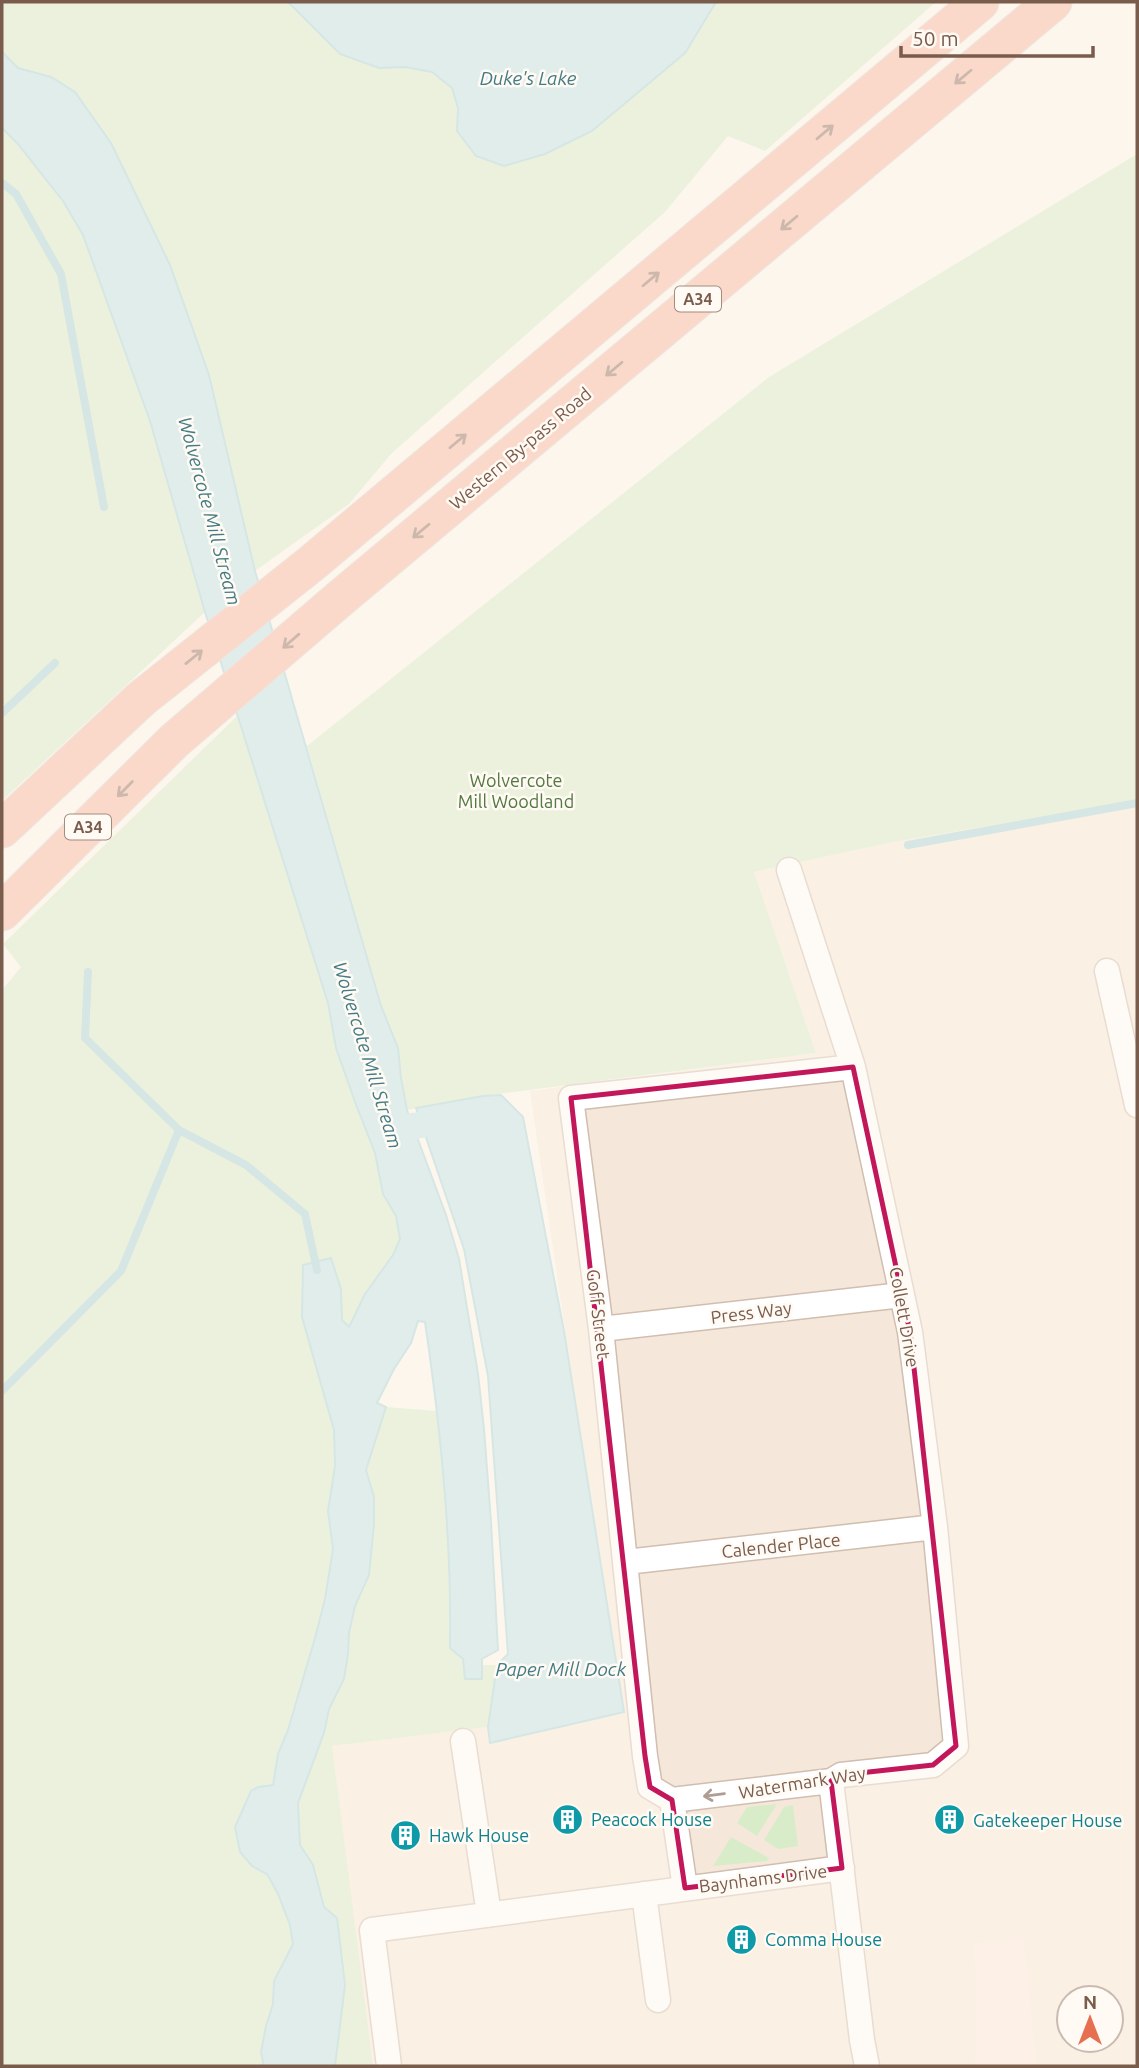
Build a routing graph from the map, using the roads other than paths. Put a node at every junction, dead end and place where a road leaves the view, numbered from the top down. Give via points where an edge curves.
1 (980, 2) edge
2 (1053, 2) edge
3 (2, 829) edge
4 (789, 870) dead end
5 (2, 912) edge
6 (1107, 971) dead end
7 (853, 1067) junction
8 (1137, 1105) edge
9 (902, 1295) junction
10 (601, 1329) junction
11 (935, 1527) junction
12 (626, 1562) junction
13 (464, 1741) dead end
14 (933, 1765) joint
15 (831, 1781) junction
16 (671, 1800) junction
17 (842, 1868) junction
18 (685, 1888) junction
19 (644, 1894) junction
20 (489, 1914) junction
21 (658, 2000) dead end
22 (389, 2066) edge
23 (867, 2066) edge

3 -> 1 highway, A34 via 141,699 312,563
2 -> 5 highway, Western By-pass Road / A34 via 174,741
4 - 7 street, Collett Drive
6 - 8 street
7 - 9 street, Collett Drive
7 - 10 street, Goff Street via 570,1098
9 - 10 street, Press Way
9 - 11 street, Collett Drive
10 - 12 street, Goff Street
11 - 12 street, Calender Place
11 - 14 street, Collett Drive via 956,1746
12 - 16 street, Goff Street via 650,1787
13 - 20 street
14 - 15 street, Watermark Way via 841,1774
15 -> 16 street, Watermark Way
15 - 17 street, Baynhams Drive
16 - 18 street, Baynhams Drive
17 - 18 street, Baynhams Drive
17 - 23 street, Baynhams Drive
18 - 19 street, Baynhams Drive
19 - 20 street, Baynhams Drive
19 - 21 street
20 - 22 street, Baynhams Drive via 372,1930

